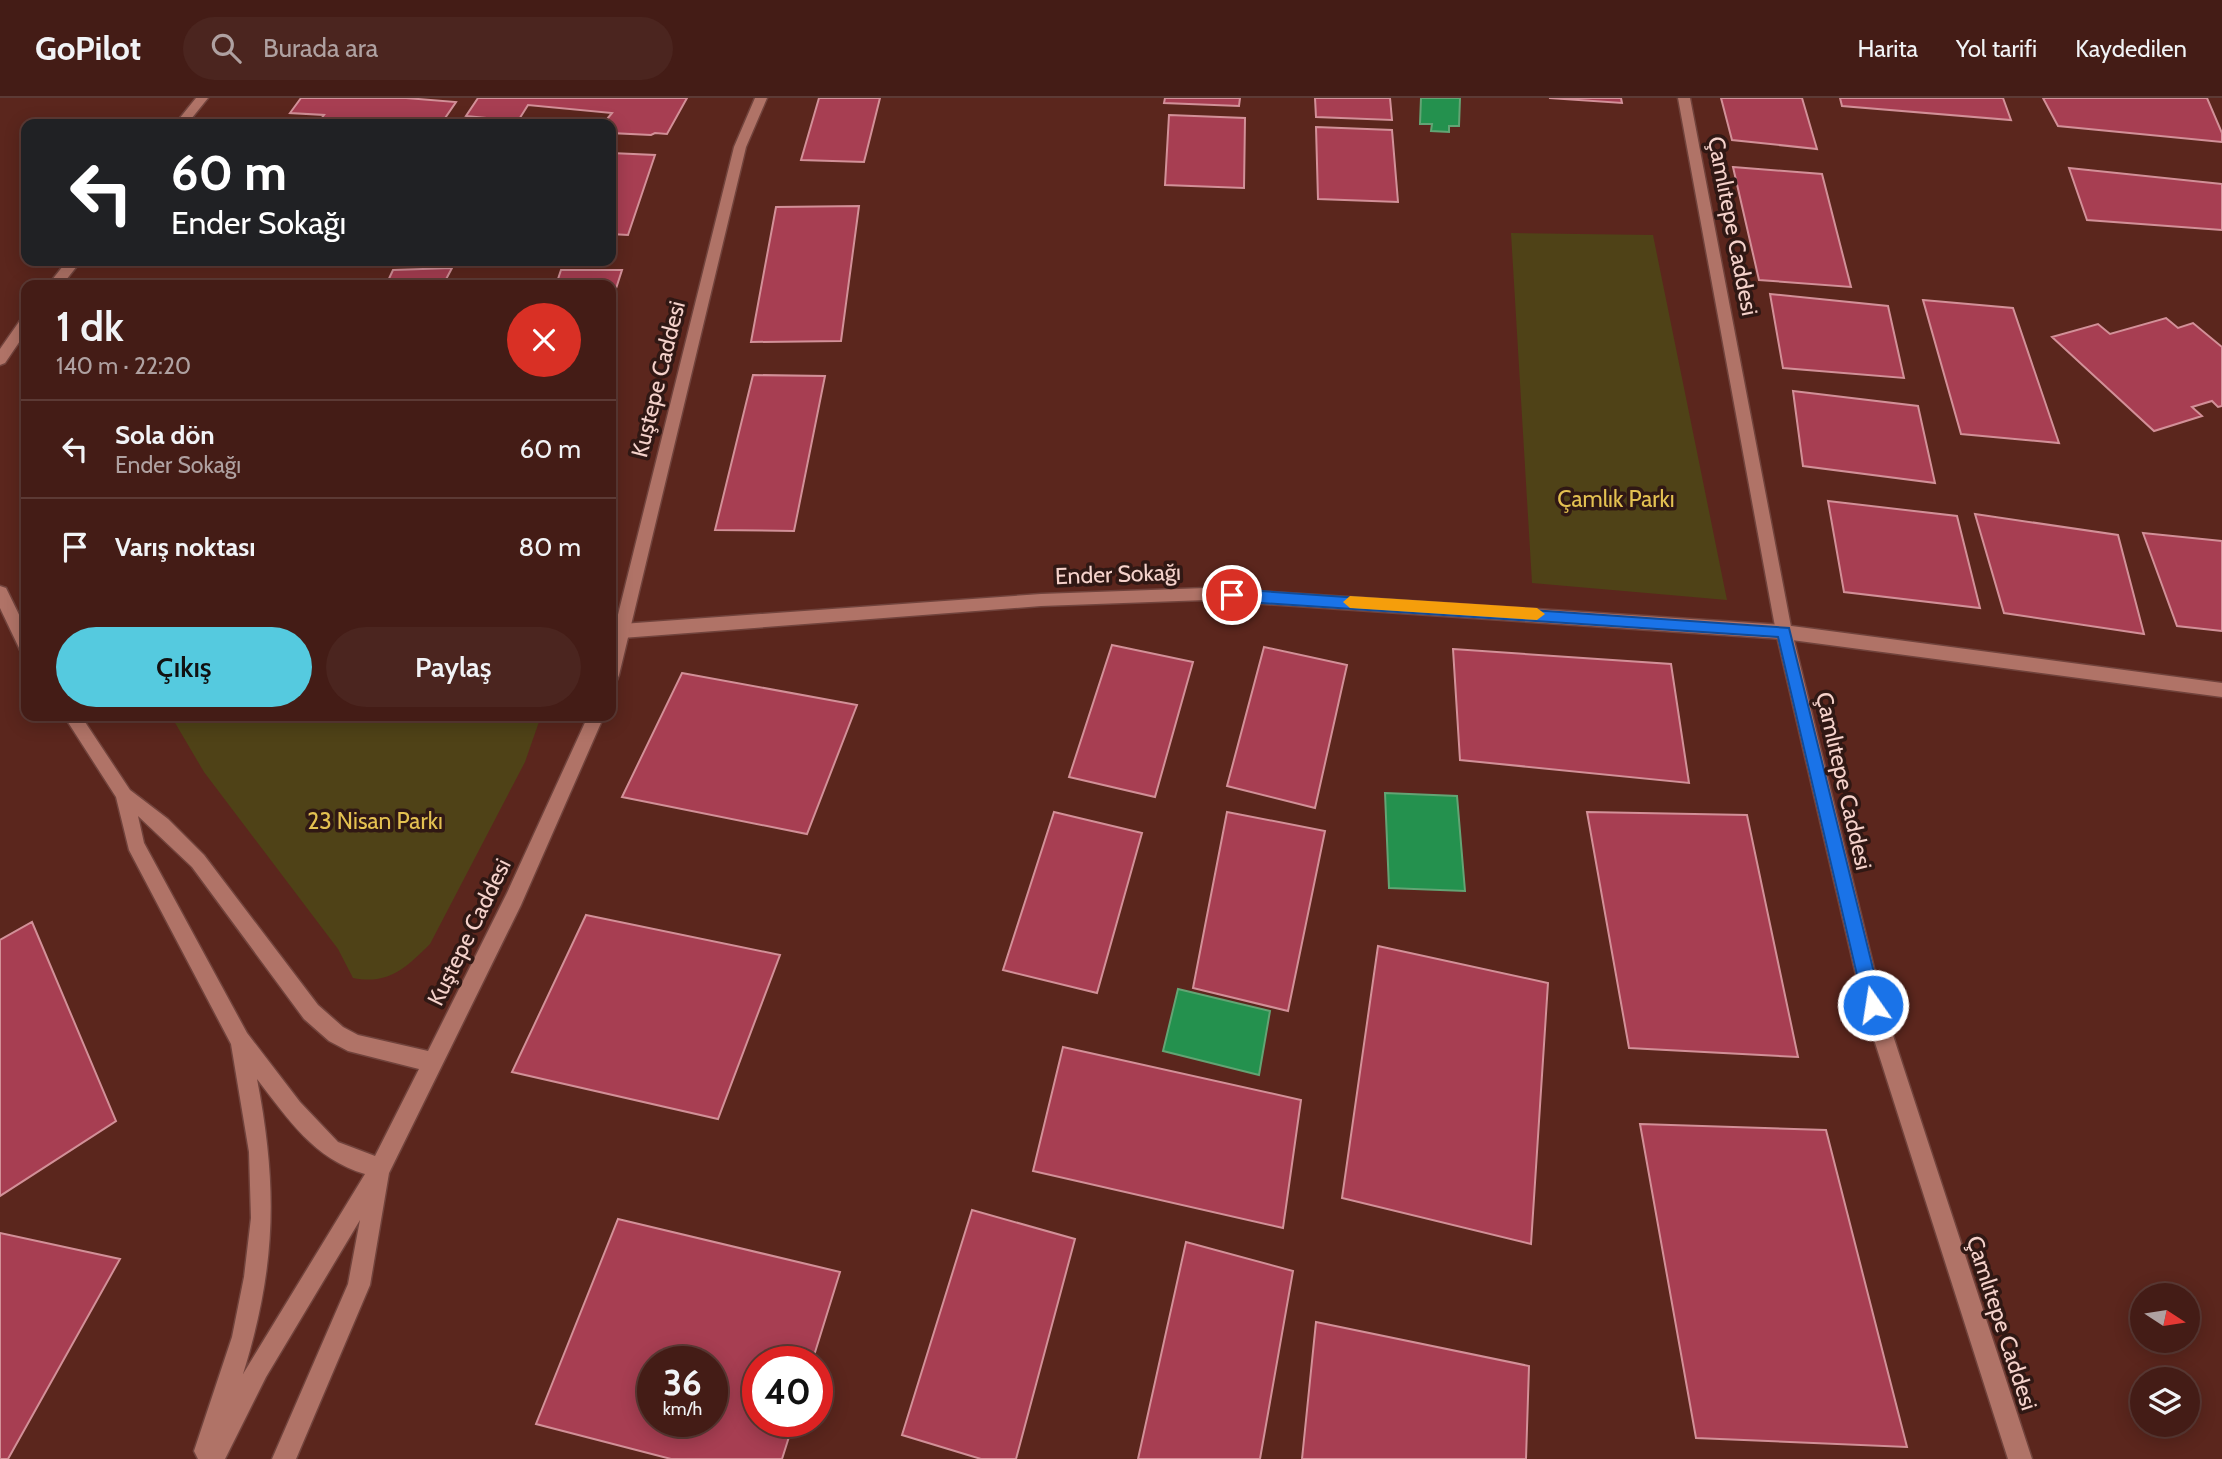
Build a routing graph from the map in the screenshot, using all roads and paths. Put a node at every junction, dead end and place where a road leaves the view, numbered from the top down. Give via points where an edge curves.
1 (202, 98) edge
2 (761, 98) edge
3 (1684, 98) edge
4 (185, 119) edge
5 (70, 266) edge
6 (59, 280) edge
7 (21, 329) edge
8 (0, 360) edge
9 (0, 592) edge
10 (622, 631) junction
11 (1784, 632) junction
12 (21, 635) edge
13 (616, 655) edge
14 (2222, 690) edge
15 (75, 721) edge
16 (594, 721) edge
17 (124, 795) junction
18 (240, 1040) junction
19 (431, 1062) junction
20 (380, 1168) junction
21 (203, 1459) edge
22 (214, 1459) edge
23 (284, 1459) edge
24 (2020, 1459) edge

1 - 4 street
2 - 10 street, Kuştepe Caddesi via 740,147
3 - 11 street, Çamlıtepe Caddesi
5 - 6 street
7 - 8 street
9 - 12 street
10 - 11 street, Ender Sokağı via 1041,600 1206,594
10 - 13 street, Kuştepe Caddesi
11 - 14 street, Ender Sokağı
11 - 24 street, Çamlıtepe Caddesi via 1873,1005
15 - 17 street
16 - 19 street, Kuştepe Caddesi via 514,899
17 - 18 street via 135,844
17 - 19 street via 198,861 311,1012 336,1034 355,1044
18 - 20 street via 293,1109 331,1149
18 - 21 street via 260,1152 262,1218 250,1305 222,1410
19 - 20 street, Kuştepe Caddesi
20 - 22 street via 258,1369
20 - 23 street via 359,1285

